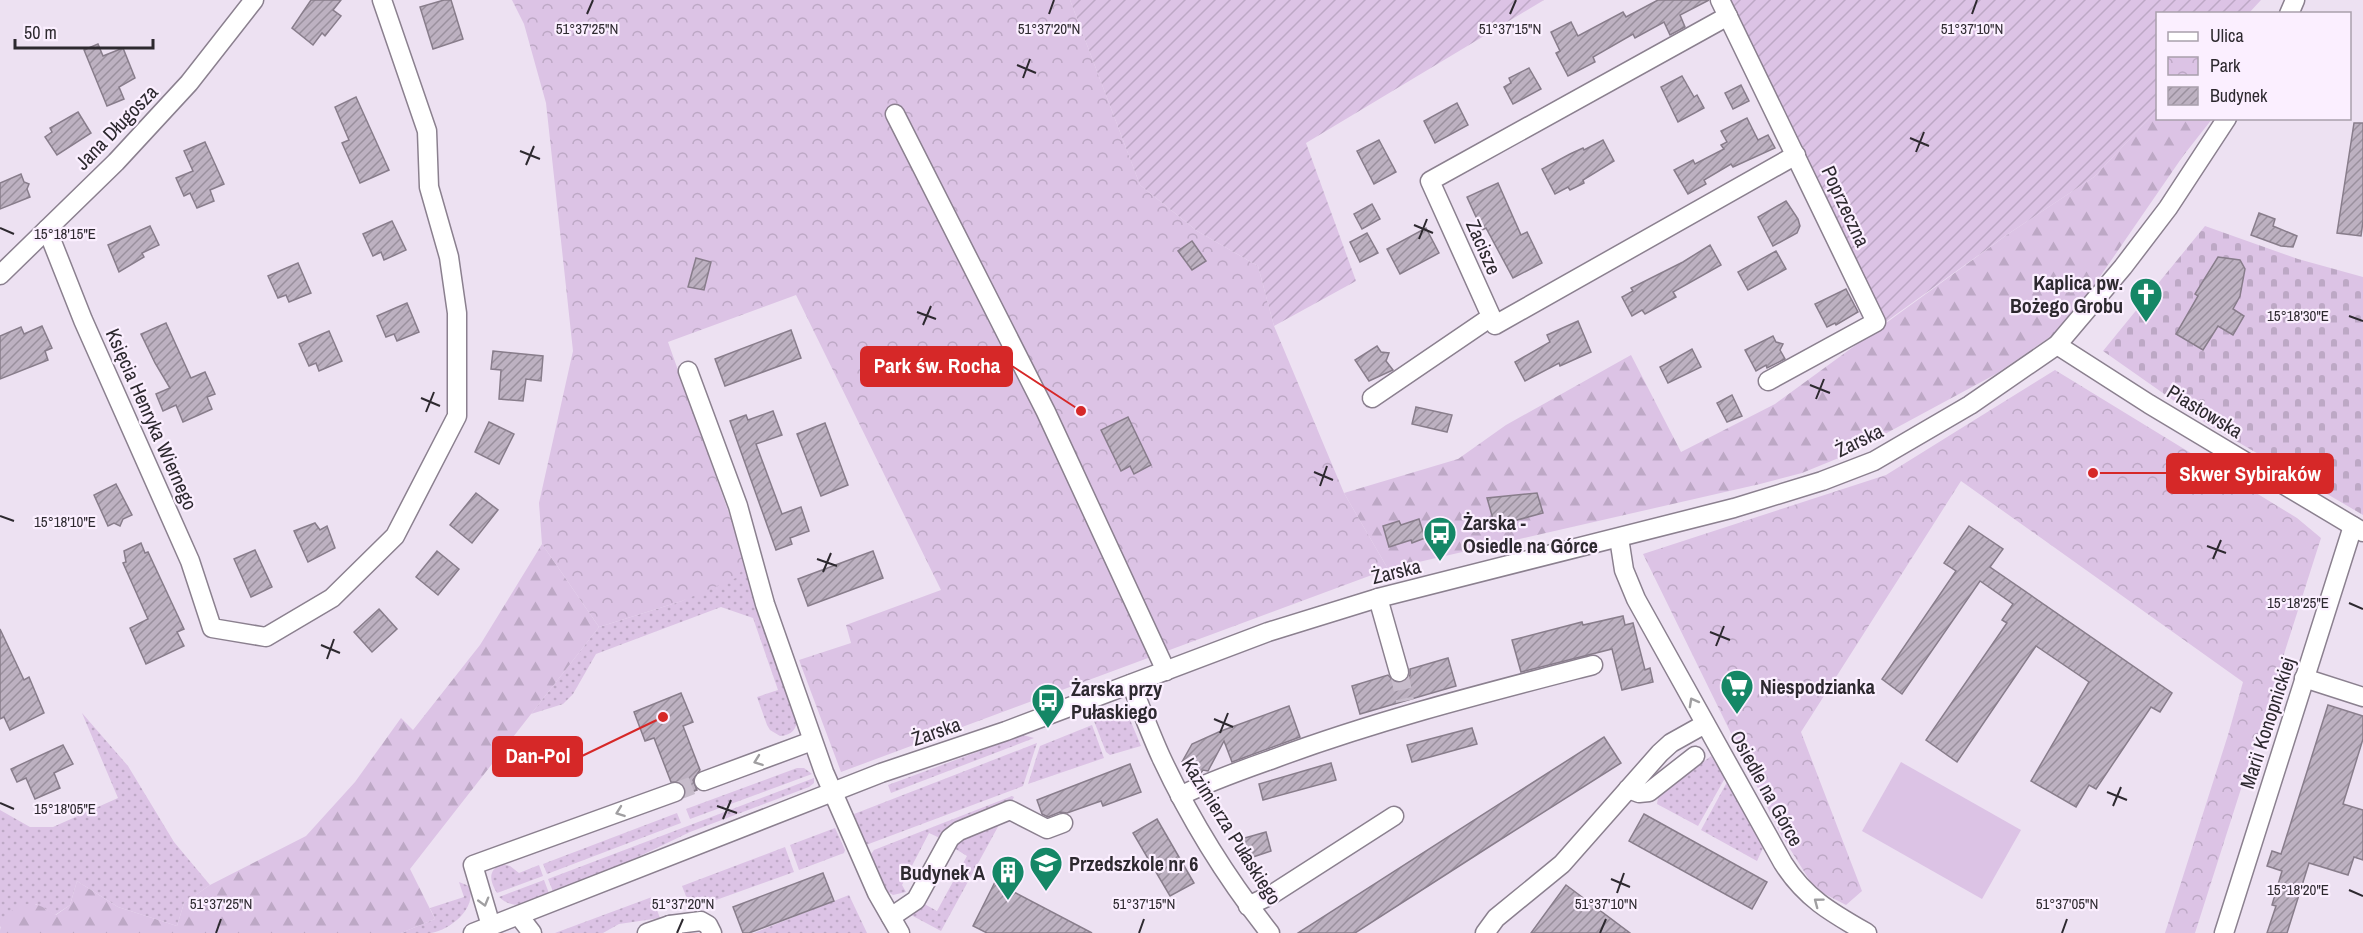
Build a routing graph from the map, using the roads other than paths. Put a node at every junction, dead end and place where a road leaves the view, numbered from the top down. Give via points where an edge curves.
1 (254, 0) edge
2 (382, 0) edge
3 (1724, 8) edge
4 (896, 114) dead end
5 (2226, 120) edge
6 (1797, 155) junction
7 (47, 229) junction
8 (0, 275) edge
9 (1491, 317) junction
10 (2057, 345) junction
11 (688, 371) dead end
12 (1768, 381) dead end
13 (1372, 398) dead end
14 (2358, 529) edge
15 (1619, 538) junction
16 (1378, 598) junction
17 (1593, 665) dead end
18 (1166, 671) junction
19 (1399, 672) tunnel mouth
20 (2304, 678) junction
21 (1131, 684) junction
22 (2363, 697) edge
23 (1705, 724) junction
24 (813, 741) junction
25 (1695, 756) dead end
26 (704, 781) tunnel mouth
27 (1628, 789) junction
28 (675, 792) tunnel mouth
29 (832, 794) junction
30 (1180, 796) junction
31 (1394, 816) dead end
32 (1063, 823) dead end
33 (1248, 906) junction
34 (519, 916) junction
35 (891, 917) junction
36 (491, 926) junction
37 (672, 929) edge
38 (472, 933) edge
39 (531, 933) edge
40 (647, 933) edge
41 (712, 933) edge
42 (900, 933) edge
43 (1270, 933) edge
44 (1485, 933) edge
45 (1867, 933) edge
46 (2224, 933) edge

1 - 7 street, Jana Długosza via 189,83
2 - 7 street, Księcia Henryka Wiernego via 427,131 429,187 449,257 456,313 457,416 395,536 332,598 266,637 212,628 190,561
3 - 6 street, Poprzeczna
3 - 9 street, Zacisze via 1430,181
4 - 18 street via 1046,412
5 - 10 street, Żarska via 2168,208
6 - 9 street via 1495,325
6 - 12 street, Poprzeczna via 1876,322
7 - 8 street, Jana Długosza
9 - 13 street
10 - 14 street, Piastowska
10 - 15 street, Żarska via 1970,405 1874,461 1766,499
11 - 24 street via 738,506 765,604
14 - 20 street, Marii Konopnickiej
15 - 16 street, Żarska
23 -> 15 street, Osiedle na Górce via 1636,599 1624,570
16 - 18 street, Żarska via 1268,632
16 - 19 street
17 - 30 street via 1406,708
18 - 21 street, Żarska
20 - 22 street
20 - 46 street, Marii Konopnickiej
21 - 29 street, Żarska
21 - 30 street, Kazimierza Pułaskiego
23 - 27 street via 1671,743
45 -> 23 street, Osiedle na Górce via 1823,907 1795,881
24 -> 26 street
24 - 29 street
25 - 27 street via 1649,792
27 - 44 street via 1562,864 1496,918
28 -> 36 street via 473,865
29 - 34 street, Żarska
29 - 35 street
30 - 33 street, Kazimierza Pułaskiego
31 - 33 street
32 - 35 street via 1047,829 1010,810 959,831 950,838 916,900
33 - 43 street, Kazimierza Pułaskiego
34 - 36 street, Żarska
34 - 39 street
35 - 42 street
36 - 38 street, Żarska
37 - 40 street
37 - 41 street via 701,921

